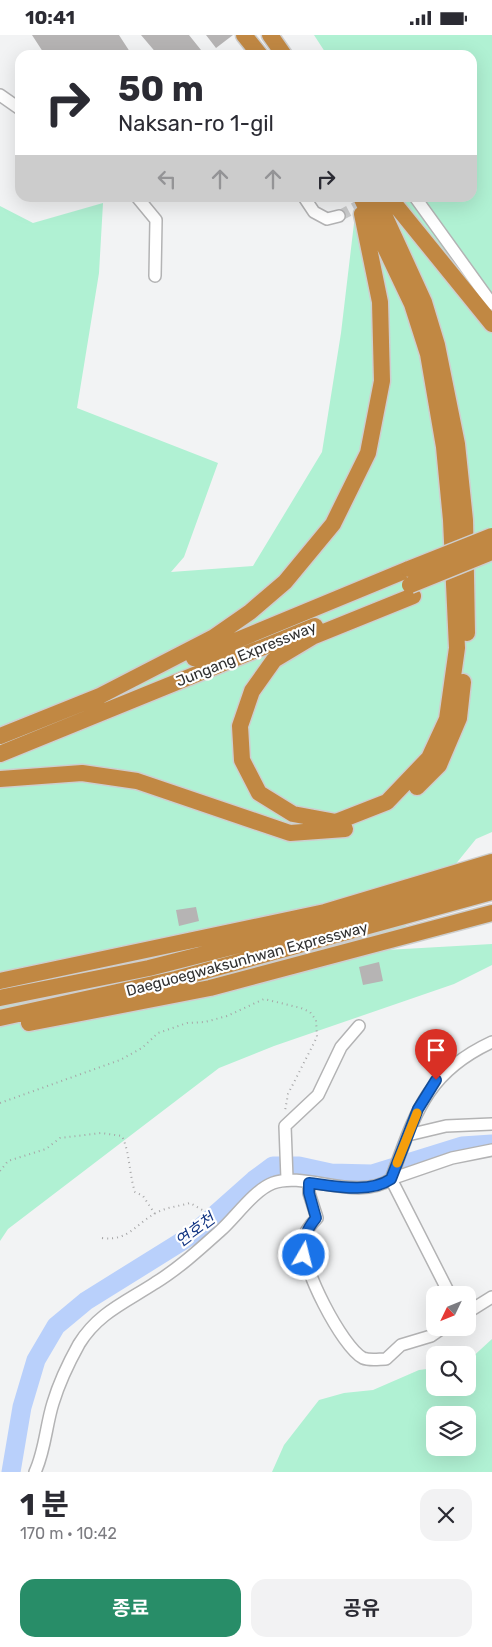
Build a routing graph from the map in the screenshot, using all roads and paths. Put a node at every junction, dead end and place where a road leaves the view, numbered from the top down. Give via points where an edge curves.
1 (244, 35) edge
2 (270, 35) edge
3 (256, 50) edge
4 (280, 50) edge
5 (0, 95) edge
6 (15, 106) edge
7 (142, 202) edge
8 (307, 202) edge
9 (361, 202) edge
10 (362, 202) edge
11 (378, 202) edge
12 (393, 202) edge
13 (418, 202) edge
14 (340, 216) tunnel mouth
15 (155, 276) dead end
16 (492, 304) edge
17 (492, 324) edge
18 (492, 535) edge
19 (492, 552) edge
20 (492, 563) edge
21 (411, 583) junction
22 (92, 700) junction
23 (0, 736) edge
24 (0, 754) edge
25 (0, 779) edge
26 (492, 862) edge
27 (492, 877) edge
28 (492, 892) edge
29 (492, 913) edge
30 (0, 981) edge
31 (0, 998) edge
32 (0, 1018) edge
33 (359, 1026) dead end
34 (0, 1029) edge
35 (492, 1042) edge
36 (0, 1103) edge
37 (492, 1125) edge
38 (285, 1126) junction
39 (408, 1135) junction
40 (492, 1151) edge
41 (0, 1171) edge
42 (287, 1176) junction
43 (391, 1179) junction
44 (309, 1183) junction
45 (155, 1214) junction
46 (217, 1223) dead end
47 (102, 1238) dead end
48 (445, 1286) edge
49 (492, 1297) edge
50 (476, 1307) edge
51 (431, 1336) edge
52 (35, 1472) edge

1 - 3 highway
2 - 4 highway
5 - 6 street
7 - 15 street via 156,220
8 - 14 street via 314,212 327,219
9 - 22 highway via 380,303 382,381 368,453 333,524 285,582 250,612 214,637
10 - 21 highway via 412,304 428,354 444,447 457,648 447,719 429,758 388,802 336,822 293,814 259,793 242,760 240,727 252,691 274,660
11 - 25 highway via 424,302 437,345 458,454 465,520 467,645 459,718 439,765 394,809 342,831 290,833 137,781 82,773
12 - 17 highway
13 - 16 street
18 - 21 highway, Jungang Expressway, bridge
19 - 21 highway, Jungang Expressway, bridge
20 - 21 highway
21 - 22 highway, Jungang Expressway
21 - 24 highway, Jungang Expressway
22 - 23 highway, Jungang Expressway
26 - 30 highway via 325,912
27 - 31 highway, Daeguoegwaksunhwan Expressway via 150,968
28 - 32 highway, Daeguoegwaksunhwan Expressway via 240,962
29 - 34 highway via 210,988
33 - 38 street via 342,1047 318,1095
35 - 39 street via 458,1059 436,1080 418,1109
36 - 38 path via 120,1060 142,1048 158,1033 187,1023 228,1016 264,999 301,1008 316,1020 317,1037 288,1094
37 - 39 street via 446,1126
38 - 42 street
39 - 43 street
40 - 43 street via 452,1158
41 - 45 path via 12,1159 46,1149 60,1138 101,1133 122,1136 135,1192 143,1196
42 - 44 street
42 - 52 street via 259,1192 198,1251 156,1283 116,1305 88,1331 53,1402
43 - 44 street via 381,1186
43 - 48 street
44 - 51 street via 316,1218 303,1240 304,1255 315,1289 343,1337 364,1359 386,1359 401,1345
45 - 46 path via 190,1203
45 - 47 path via 127,1235
49 - 50 street

